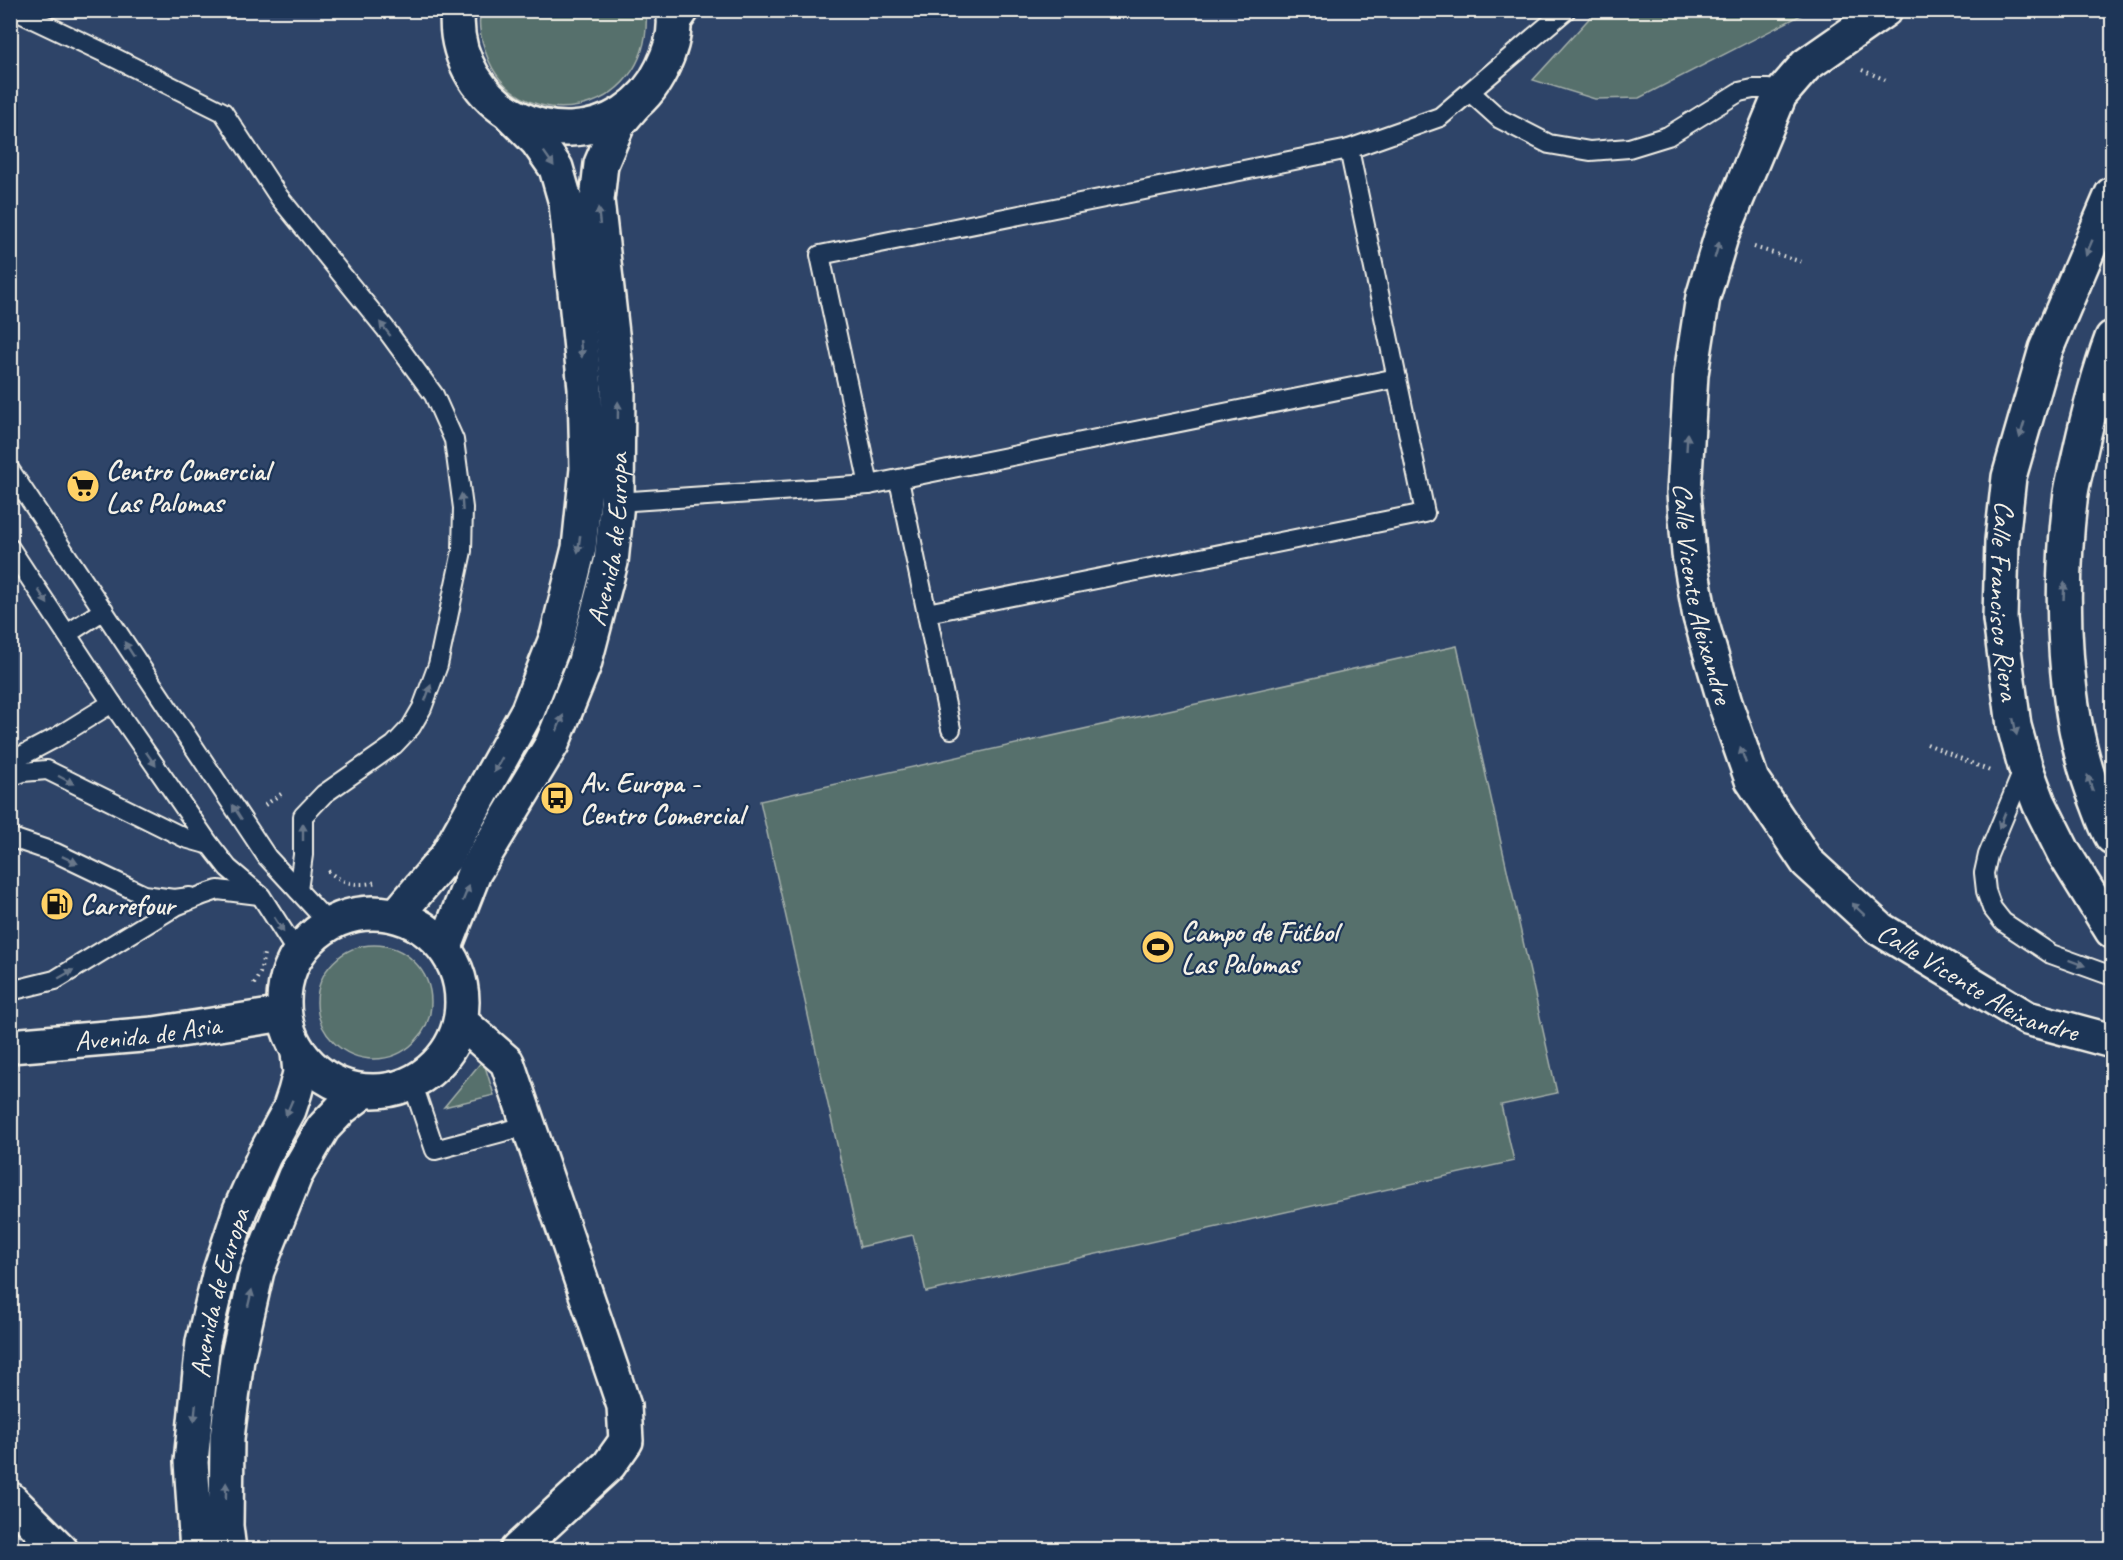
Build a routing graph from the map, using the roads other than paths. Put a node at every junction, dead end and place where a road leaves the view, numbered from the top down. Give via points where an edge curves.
1 (14, 10) edge
2 (458, 10) edge
3 (1566, 10) edge
4 (1885, 10) edge
5 (677, 14) edge
6 (1470, 92) junction
7 (1780, 95) junction
8 (634, 105) junction
9 (511, 115) junction
10 (1348, 149) junction
11 (2112, 194) edge
12 (2112, 338) edge
13 (1397, 378) junction
14 (10, 470) edge
15 (899, 480) junction
16 (869, 486) junction
17 (617, 502) junction
18 (10, 548) edge
19 (104, 610) junction
20 (927, 613) junction
21 (67, 634) junction
22 (112, 703) junction
23 (951, 729) dead end
24 (10, 762) edge
25 (2025, 766) junction
26 (10, 777) edge
27 (2112, 837) edge
28 (15, 839) dead end
29 (210, 845) junction
30 (298, 890) junction
31 (203, 895) junction
32 (261, 896) junction
33 (397, 915) junction
34 (329, 924) junction
35 (2112, 931) edge
36 (445, 947) junction
37 (298, 954) junction
38 (2112, 976) edge
39 (10, 991) edge
40 (284, 1014) junction
41 (461, 1022) junction
42 (2112, 1041) edge
43 (10, 1046) edge
44 (298, 1052) junction
45 (412, 1082) junction
46 (363, 1092) junction
47 (528, 1125) junction
48 (10, 1499) edge
49 (61, 1550) edge
50 (197, 1550) edge
51 (229, 1550) edge
52 (517, 1550) edge

30 -> 1 lane via 303,816 324,794 394,745 411,727 438,665 462,551 463,508 454,440 434,395 279,197 223,112
2 - 9 street via 456,24 464,60 483,92
3 - 6 lane
4 - 7 street, Calle Vicente Aleixandre via 1806,65
5 - 8 street via 670,52 656,81
6 - 7 lane via 1500,119 1549,144 1590,151 1629,148 1668,136 1739,92 1768,89
6 - 10 lane via 1440,117
42 -> 7 street, Calle Vicente Aleixandre via 2027,1018 1880,929 1807,862 1752,780 1700,617 1684,493 1691,374 1703,297 1721,237
8 - 9 street via 607,122 576,129 545,128
17 -> 8 street, Avenida de Europa via 618,387 597,201 601,164 618,124
9 -> 33 street, Avenida de Europa via 556,168 566,203 585,388 587,469 579,548 557,636 528,710 446,857
10 - 13 lane
10 - 16 lane via 820,255
11 -> 25 street, Calle Francisco Riera via 2046,349 2009,477 2000,618 2014,726
27 -> 12 street, Calle Francisco Riera via 2080,754 2070,694 2064,601 2070,500 2085,424
13 - 15 lane
13 - 20 lane via 1425,513
14 - 19 lane
15 - 16 lane
15 - 20 lane
16 - 17 lane
36 -> 17 street, Avenida de Europa via 474,873 552,744 584,665 611,562
18 -> 21 lane
19 - 21 lane
30 -> 19 lane via 267,857
20 - 23 lane
21 - 22 lane
22 - 24 lane
22 -> 29 lane
25 - 35 street, Calle Francisco Riera via 2064,853
25 -> 38 lane via 1986,864 1986,891 1992,908 2003,922 2051,954
26 -> 29 lane via 47,770 185,838
28 -> 31 lane via 56,853 144,895 174,899
29 - 32 lane via 228,868
30 - 34 lane
31 - 32 lane via 218,890
39 -> 31 lane via 56,980 176,906
32 -> 37 lane
33 - 34 street via 351,915
33 - 36 street via 424,927
34 - 37 street
36 - 41 street via 458,970 463,996
37 - 40 street via 286,983
40 - 43 street, Avenida de Asia via 154,1034
40 - 44 street
41 - 45 street via 448,1052 426,1076
41 - 47 street via 507,1062
44 - 46 street via 316,1071 338,1085
44 -> 50 street, Avenida de Europa via 300,1073 295,1092 240,1210 203,1342 191,1462
45 - 46 street via 396,1090
45 - 47 lane via 435,1150
51 -> 46 street, Avenida de Europa via 227,1438 237,1359 256,1271 295,1176 323,1128
47 - 52 street via 624,1406 626,1441 609,1465
48 - 49 street

